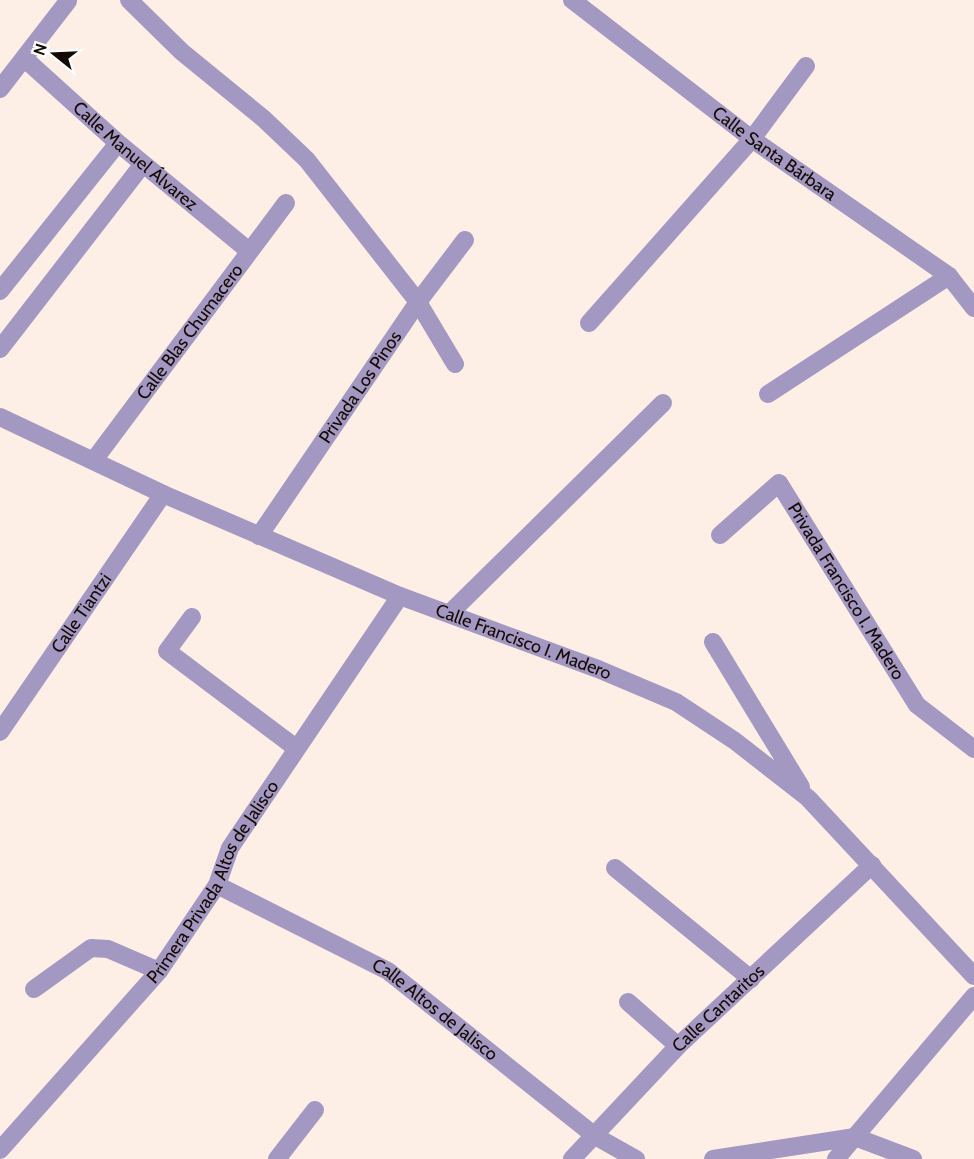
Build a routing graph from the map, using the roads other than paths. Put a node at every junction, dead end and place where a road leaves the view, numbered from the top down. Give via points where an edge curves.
1 (129, 0) edge
2 (572, 0) edge
3 (68, 1) edge
4 (25, 58) junction
5 (806, 66) dead end
6 (0, 90) edge
7 (752, 139) junction
8 (118, 143) junction
9 (143, 164) junction
10 (286, 203) dead end
11 (465, 240) dead end
12 (249, 251) junction
13 (949, 276) junction
14 (0, 291) edge
15 (418, 302) junction
16 (974, 308) edge
17 (589, 323) dead end
18 (0, 349) edge
19 (455, 364) dead end
20 (768, 393) dead end
21 (663, 403) dead end
22 (0, 417) edge
23 (94, 460) junction
24 (164, 494) junction
25 (720, 535) dead end
26 (260, 536) junction
27 (400, 596) junction
28 (450, 613) junction
29 (192, 617) dead end
30 (713, 642) dead end
31 (0, 732) edge
32 (296, 748) junction
33 (974, 749) edge
34 (808, 798) junction
35 (872, 865) junction
36 (615, 868) dead end
37 (217, 885) junction
38 (159, 970) junction
39 (974, 976) edge
40 (751, 979) junction
41 (34, 989) dead end
42 (974, 996) edge
43 (628, 1002) dead end
44 (678, 1046) junction
45 (315, 1110) dead end
46 (595, 1136) junction
47 (855, 1137) junction
48 (0, 1150) edge
49 (277, 1159) edge
50 (572, 1159) edge
51 (636, 1159) edge
52 (713, 1159) edge
53 (836, 1159) edge
54 (913, 1159) edge

1 - 15 street via 182,52 308,160
2 - 7 street, Calle Santa Bárbara
3 - 4 street
4 - 6 street
4 - 8 street, Calle Manuel Álvarez
5 - 7 street
7 - 13 street, Calle Santa Bárbara
7 - 17 street
8 - 9 street, Calle Manuel Álvarez
8 - 14 street
9 - 12 street, Calle Manuel Álvarez
9 - 18 street
10 - 12 street, Calle Blas Chumacero
11 - 15 street, Privada Los Pinos
12 - 23 street, Calle Blas Chumacero
13 - 16 street, Calle Santa Bárbara
13 - 20 street
15 - 19 street
15 - 26 street, Privada Los Pinos
21 - 28 street
22 - 23 street, Calle Francisco I. Madero
23 - 24 street, Calle Francisco I. Madero
24 - 26 street, Calle Francisco I. Madero
24 - 31 street, Calle Tiantzi
25 - 33 street, Privada Francisco I. Madero via 779,483 917,705
26 - 27 street, Calle Francisco I. Madero
27 - 28 street, Calle Francisco I. Madero
27 - 32 street, Primera Privada Altos de Jalisco
28 - 34 street, Calle Francisco I. Madero via 676,702 735,741
29 - 32 street via 167,651
30 - 34 street
32 - 37 street, Primera Privada Altos de Jalisco via 230,848
34 - 35 street, Calle Francisco I. Madero
35 - 39 street, Calle Francisco I. Madero
35 - 40 street, Calle Cantaritos
36 - 40 street
37 - 38 street, Primera Privada Altos de Jalisco
37 - 46 street, Calle Altos de Jalisco via 388,971
38 - 41 street via 108,949 91,948
38 - 48 street, Primera Privada Altos de Jalisco
40 - 44 street, Calle Cantaritos
42 - 47 street
43 - 44 street
44 - 46 street, Calle Cantaritos
45 - 49 street
46 - 50 street, Calle Cantaritos
46 - 51 street, Calle Altos de Jalisco
47 - 52 street
47 - 53 street
47 - 54 street

